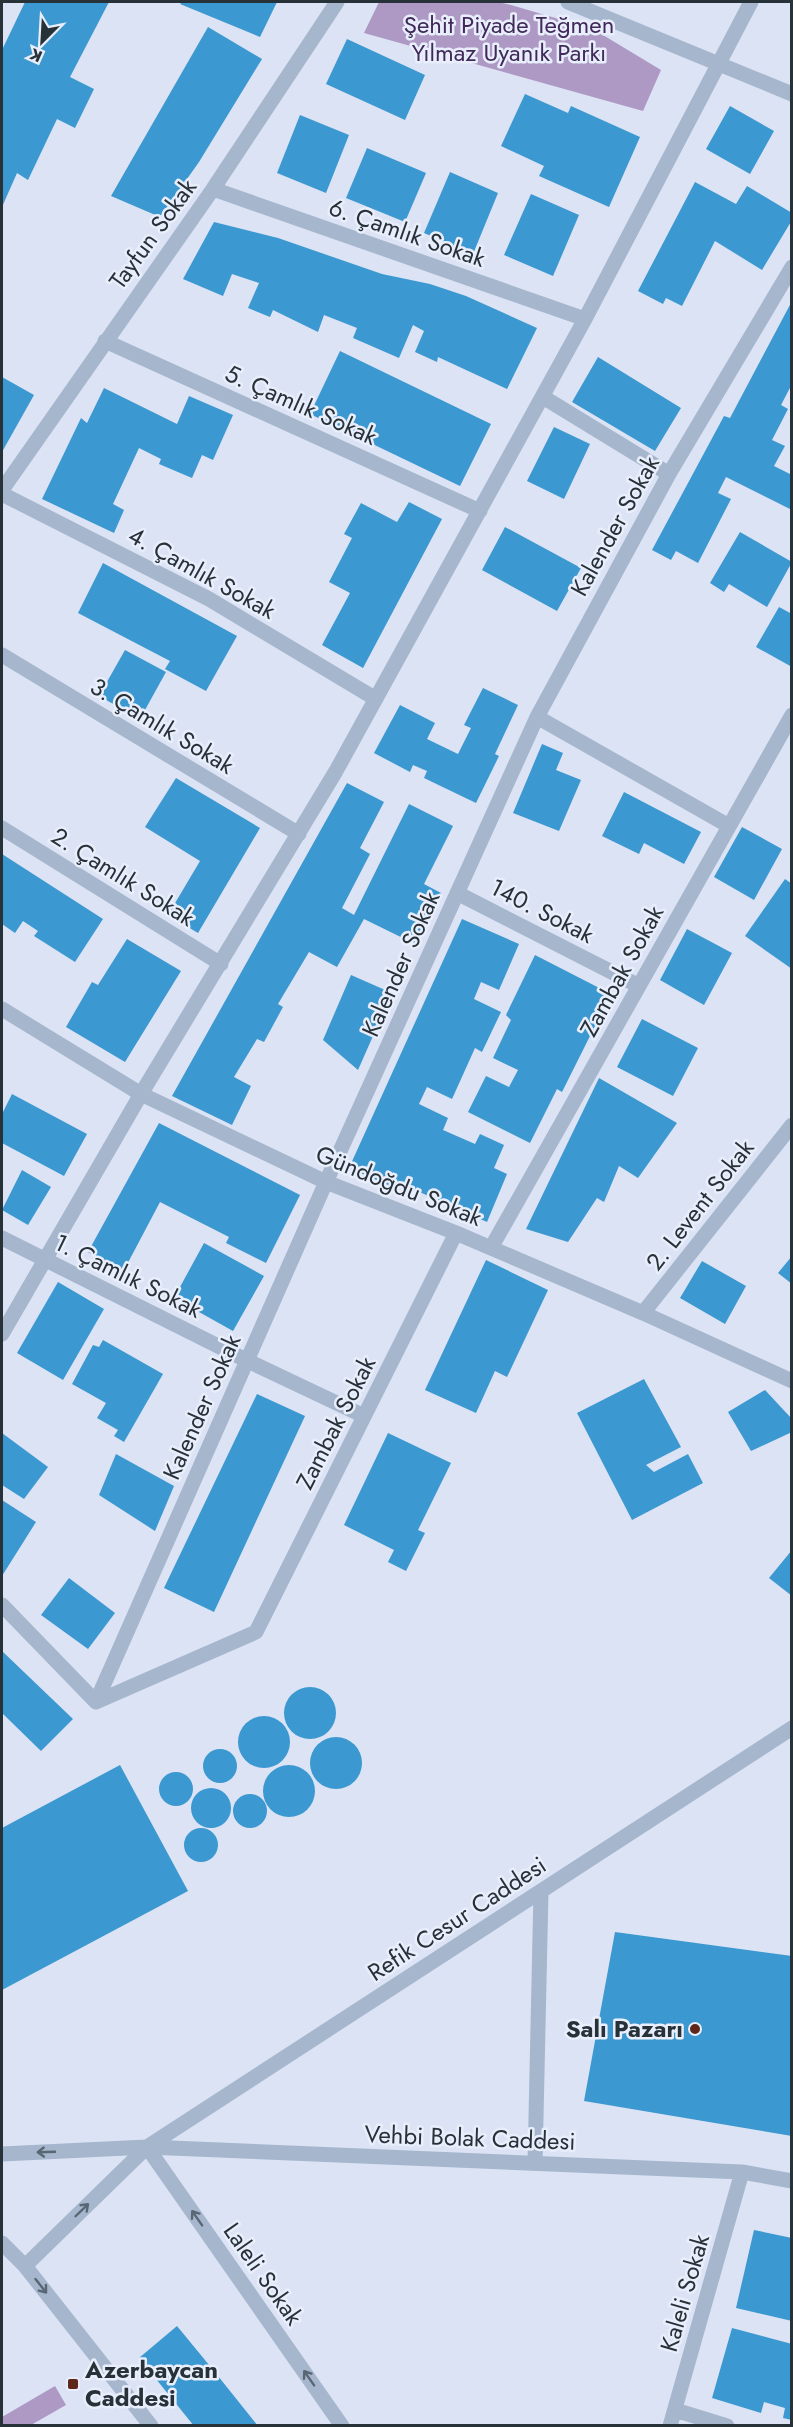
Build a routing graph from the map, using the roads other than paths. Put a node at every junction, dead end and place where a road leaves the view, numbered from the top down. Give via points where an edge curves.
1 (338, 2) edge
2 (568, 2) edge
3 (751, 2) edge
4 (717, 65) junction
5 (792, 94) edge
6 (213, 189) junction
7 (792, 267) edge
8 (585, 319) junction
9 (105, 341) junction
10 (543, 397) junction
11 (669, 474) junction
12 (2, 492) edge
13 (480, 511) junction
14 (2, 655) edge
15 (376, 699) junction
16 (792, 715) edge
17 (537, 717) junction
18 (729, 826) junction
19 (2, 828) edge
20 (298, 834) junction
21 (457, 893) junction
22 (221, 964) junction
23 (639, 986) junction
24 (2, 1009) edge
25 (141, 1094) junction
26 (792, 1125) edge
27 (327, 1182) junction
28 (456, 1233) junction
29 (2, 1238) edge
30 (491, 1248) junction
31 (45, 1260) junction
32 (643, 1313) junction
33 (2, 1334) edge
34 (248, 1361) junction
35 (792, 1381) edge
36 (364, 1416) junction
37 (2, 1605) edge
38 (96, 1702) junction
39 (792, 1728) edge
40 (541, 1891) junction
41 (147, 2147) junction
42 (2, 2154) edge
43 (535, 2163) junction
44 (742, 2172) junction
45 (792, 2181) edge
46 (2, 2243) edge
47 (25, 2266) junction
48 (675, 2410) junction
49 (151, 2426) edge
50 (342, 2426) edge
51 (670, 2426) edge
52 (727, 2426) edge

1 - 6 street, Tayfun Sokak
2 - 4 street
3 - 4 street
4 - 5 street
4 - 8 street
6 - 8 street, 6. Çamlık Sokak
6 - 9 street, Tayfun Sokak
7 - 11 street, Kalender Sokak
8 - 10 street
9 - 12 street, Tayfun Sokak
9 - 13 street, 5. Çamlık Sokak
10 - 11 street
10 - 13 street
11 - 17 street, Kalender Sokak
12 - 15 street, 4. Çamlık Sokak via 209,599
13 - 15 street
14 - 20 street, 3. Çamlık Sokak
15 - 20 street
16 - 18 street, Zambak Sokak
17 - 18 street
17 - 21 street, Kalender Sokak
18 - 23 street, Zambak Sokak
19 - 22 street, 2. Çamlık Sokak
20 - 22 street
21 - 23 street, 140. Sokak
21 - 27 street, Kalender Sokak
22 - 25 street
23 - 30 street, Zambak Sokak
24 - 25 street, Gündoğdu Sokak
25 - 27 street, Gündoğdu Sokak
25 - 31 street
26 - 32 street, 2. Levent Sokak
27 - 28 street, Gündoğdu Sokak
27 - 34 street, Kalender Sokak
28 - 30 street, Gündoğdu Sokak
28 - 36 street, Zambak Sokak
29 - 31 street, 1. Çamlık Sokak
30 - 32 street, Gündoğdu Sokak
31 - 33 street
31 - 34 street, 1. Çamlık Sokak
32 - 35 street, Gündoğdu Sokak
34 - 36 street, 1. Çamlık Sokak
34 - 38 street, Kalender Sokak
36 - 38 street, Zambak Sokak via 256,1632
37 - 38 street
39 - 40 street, Refik Cesur Caddesi
40 - 41 street, Refik Cesur Caddesi
40 - 43 street
41 -> 42 street, Vehbi Bolak Caddesi
41 - 43 street, Vehbi Bolak Caddesi
47 -> 41 street, Refik Cesur Caddesi
50 -> 41 street, Laleli Sokak
43 - 44 street, Vehbi Bolak Caddesi
44 - 45 street, Vehbi Bolak Caddesi
44 - 48 street, Kaleli Sokak
46 - 47 street
47 -> 49 street
48 - 51 street, Kaleli Sokak
48 - 52 street

